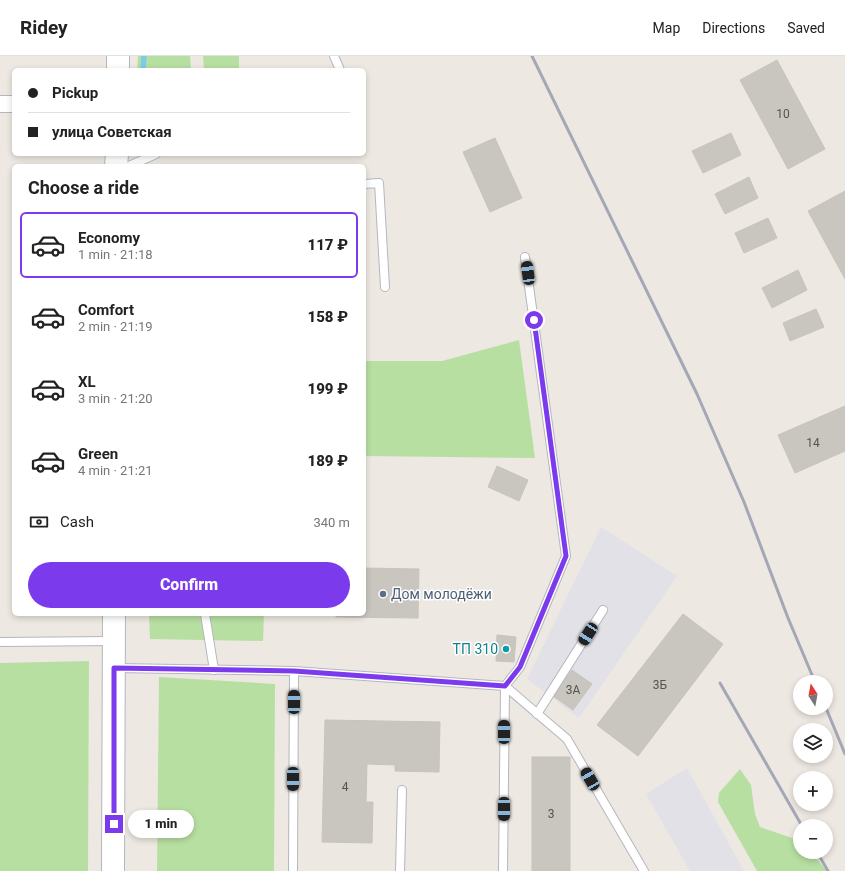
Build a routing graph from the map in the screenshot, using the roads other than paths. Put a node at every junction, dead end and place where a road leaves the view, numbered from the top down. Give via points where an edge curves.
1 (118, 56) edge
2 (334, 56) edge
3 (118, 68) edge
4 (339, 68) edge
5 (0, 104) edge
6 (12, 104) edge
7 (152, 156) edge
8 (134, 164) edge
9 (366, 184) edge
10 (525, 257) dead end
11 (385, 287) dead end
12 (603, 610) dead end
13 (114, 616) edge
14 (205, 616) edge
15 (114, 641) junction
16 (0, 642) edge
17 (114, 668) junction
18 (214, 670) junction
19 (294, 671) junction
20 (505, 686) junction
21 (537, 714) junction
22 (402, 790) dead end
23 (113, 871) edge
24 (293, 871) edge
25 (400, 871) edge
26 (503, 871) edge
27 (644, 871) edge

1 - 3 street
2 - 4 lane
5 - 6 street
7 - 8 lane
9 - 11 lane via 379,183
10 - 20 lane via 566,556 520,667
12 - 21 lane
13 - 15 street
14 - 18 lane
15 - 16 lane
15 - 17 street
17 - 18 lane
17 - 23 street
18 - 19 lane
19 - 20 lane
19 - 24 lane
20 - 21 lane
20 - 26 lane
21 - 27 lane via 567,739
22 - 25 lane

